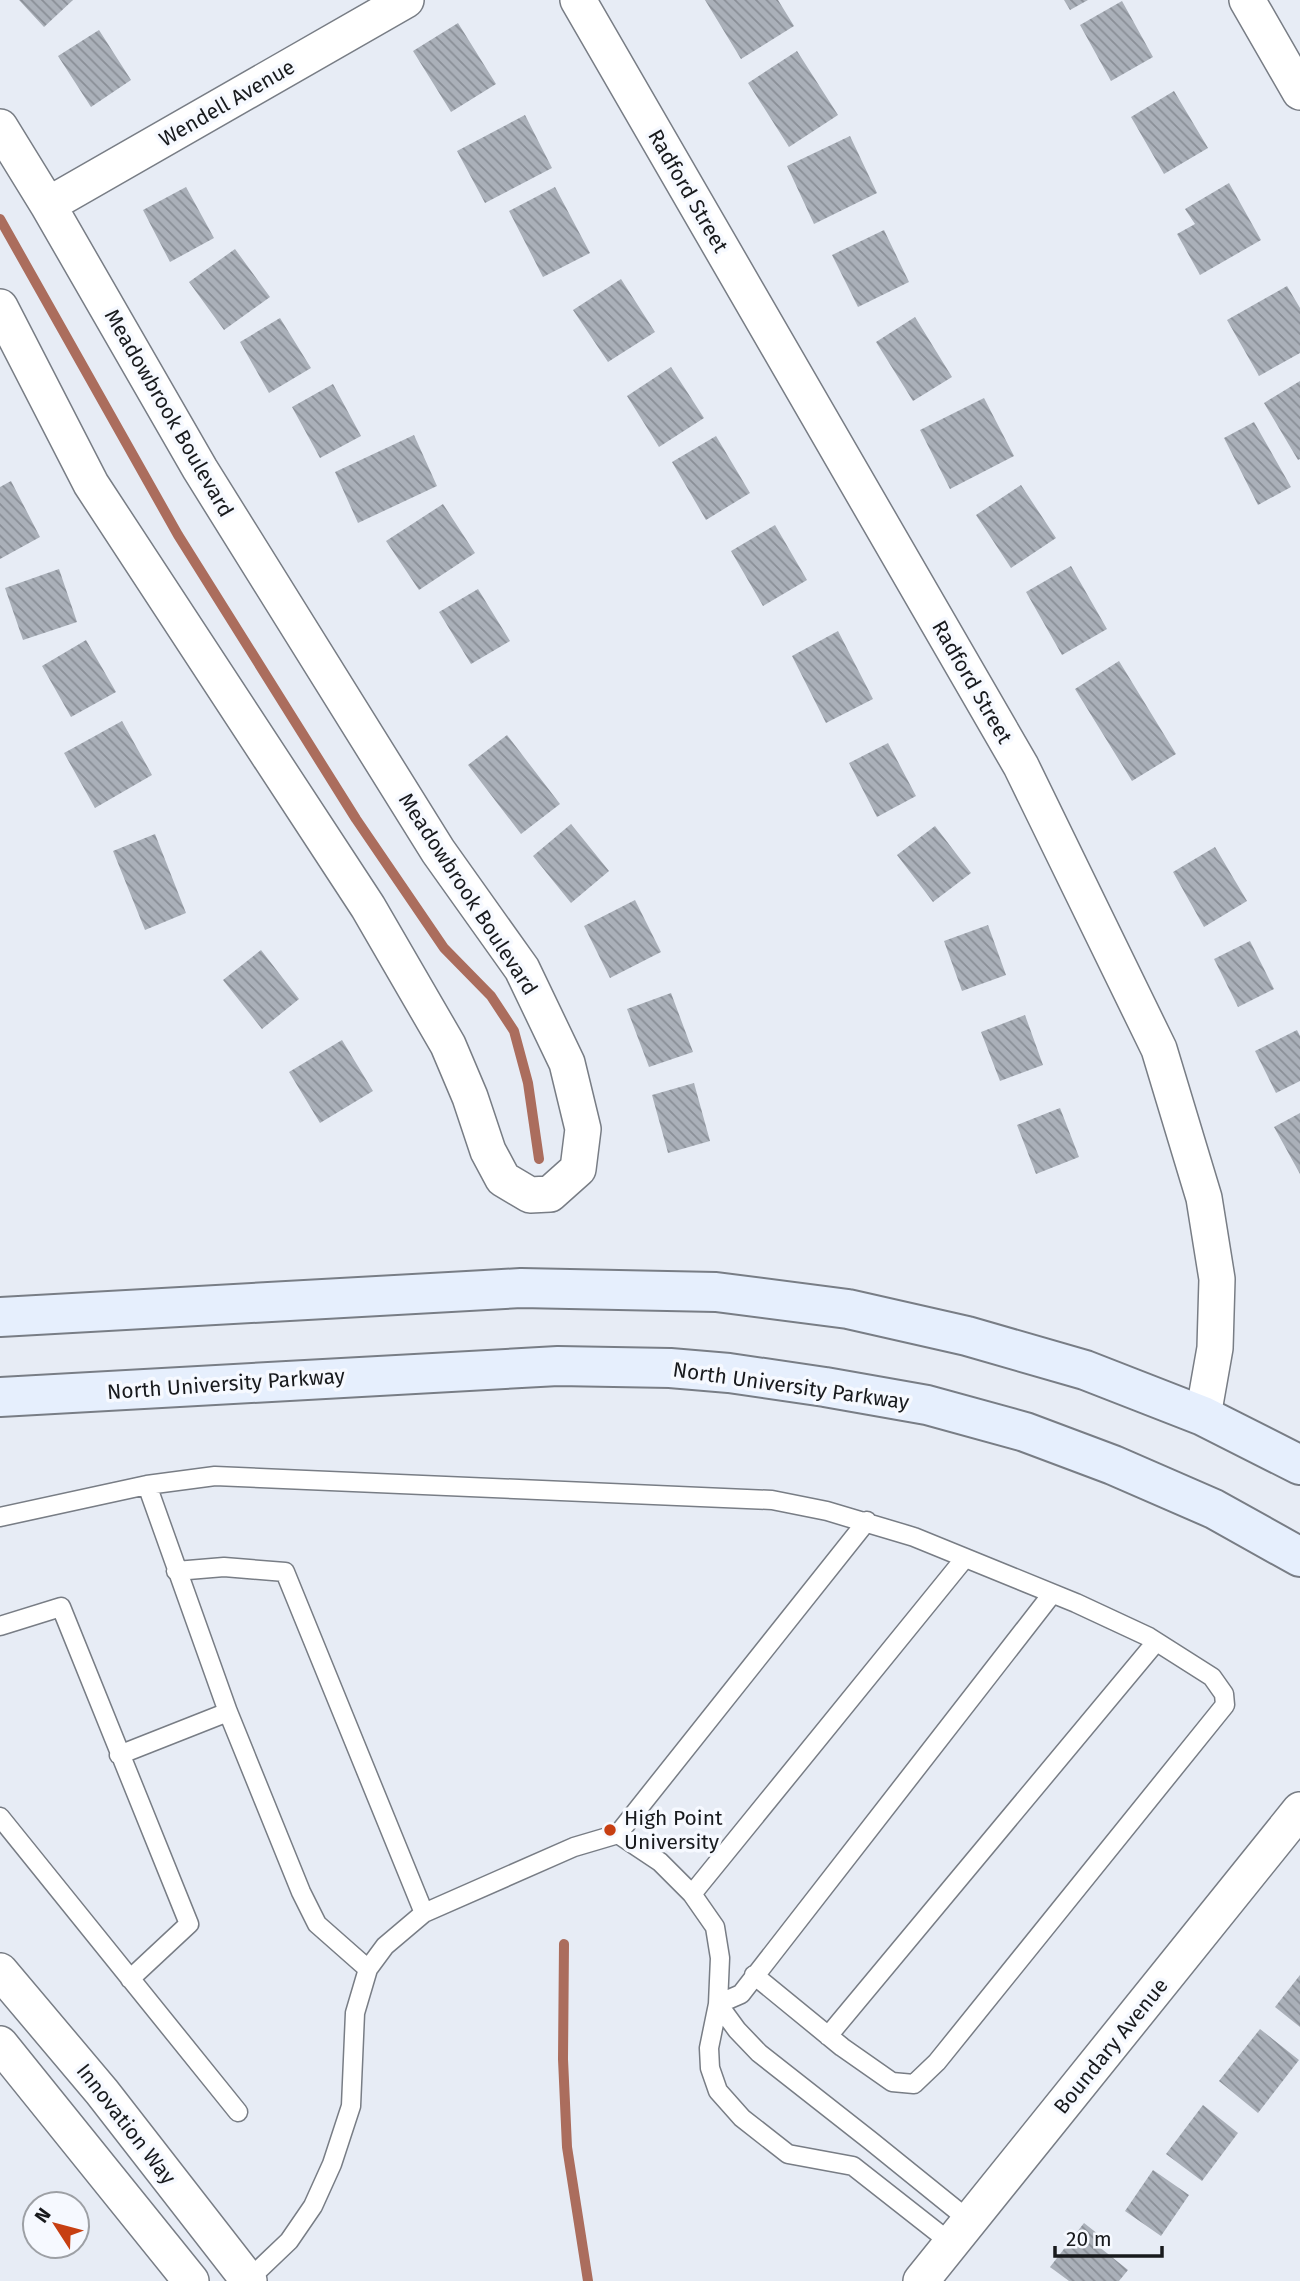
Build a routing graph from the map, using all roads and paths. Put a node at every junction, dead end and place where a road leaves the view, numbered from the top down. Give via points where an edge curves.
1 (406, 0) edge
2 (578, 0) edge
3 (1247, 0) edge
4 (1300, 92) edge
5 (0, 127) edge
6 (48, 205) junction
7 (0, 307) edge
8 (0, 1317) edge
9 (0, 1397) edge
10 (1203, 1416) junction
11 (1300, 1465) edge
12 (147, 1485) junction
13 (0, 1517) edge
14 (867, 1521) junction
15 (1300, 1557) edge
16 (965, 1558) junction
17 (176, 1571) junction
18 (1052, 1594) junction
19 (0, 1626) edge
20 (1156, 1642) junction
21 (229, 1712) junction
22 (119, 1755) junction
23 (1300, 1811) edge
24 (0, 1817) edge
25 (618, 1834) junction
26 (692, 1894) junction
27 (424, 1913) junction
28 (368, 1969) junction
29 (0, 1971) edge
30 (754, 1975) junction
31 (130, 1979) junction
32 (718, 2004) junction
33 (828, 2036) junction
34 (0, 2044) edge
35 (238, 2112) dead end
36 (872, 2141) junction
37 (853, 2166) junction
38 (960, 2232) junction
39 (191, 2281) edge
40 (248, 2281) edge
41 (921, 2281) edge

1 - 6 street, Wendell Avenue
2 - 10 street, Radford Street via 1021,766 1159,1049 1204,1198 1217,1279 1215,1348
3 - 4 street
5 - 6 street, Meadowbrook Boulevard
6 - 7 street, Meadowbrook Boulevard via 200,470 438,851 522,969 546,1015 567,1063 583,1129 578,1169 550,1195 530,1195 503,1179 449,1045 368,907 91,484
8 - 10 main road via 521,1288 716,1292 848,1309 967,1336 1086,1370
9 - 15 main road, North University Parkway via 558,1366 729,1373 927,1405 1025,1432 1214,1509
10 - 11 main road
12 - 13 lane
12 - 14 lane via 215,1476 772,1500
12 - 17 lane
14 - 16 lane
14 - 25 lane
16 - 18 lane
16 - 26 lane
17 - 21 lane
17 - 27 lane via 224,1567 285,1572
18 - 20 lane
18 - 30 lane
19 - 22 lane via 61,1608
20 - 33 lane
20 - 33 lane via 1212,1677 1226,1705 937,2062 914,2084 892,2082
21 - 22 lane
21 - 28 lane via 317,1924
22 - 31 lane via 189,1924
23 - 38 street, Boundary Avenue
24 - 31 lane
25 - 26 lane via 660,1862
25 - 27 lane via 574,1847
26 - 32 lane via 715,1927 720,1958
27 - 28 lane via 385,1945
28 - 40 lane via 355,2013 351,2106 332,2164 313,2206 289,2241
29 - 40 street, Innovation Way via 102,2092
30 - 32 lane via 741,1994
30 - 33 lane
31 - 35 lane
32 - 36 lane via 759,2053
32 - 37 lane via 709,2048 718,2091 742,2118 788,2154
34 - 39 street
36 - 37 lane
36 - 38 lane
37 - 38 lane
38 - 41 street, Boundary Avenue

